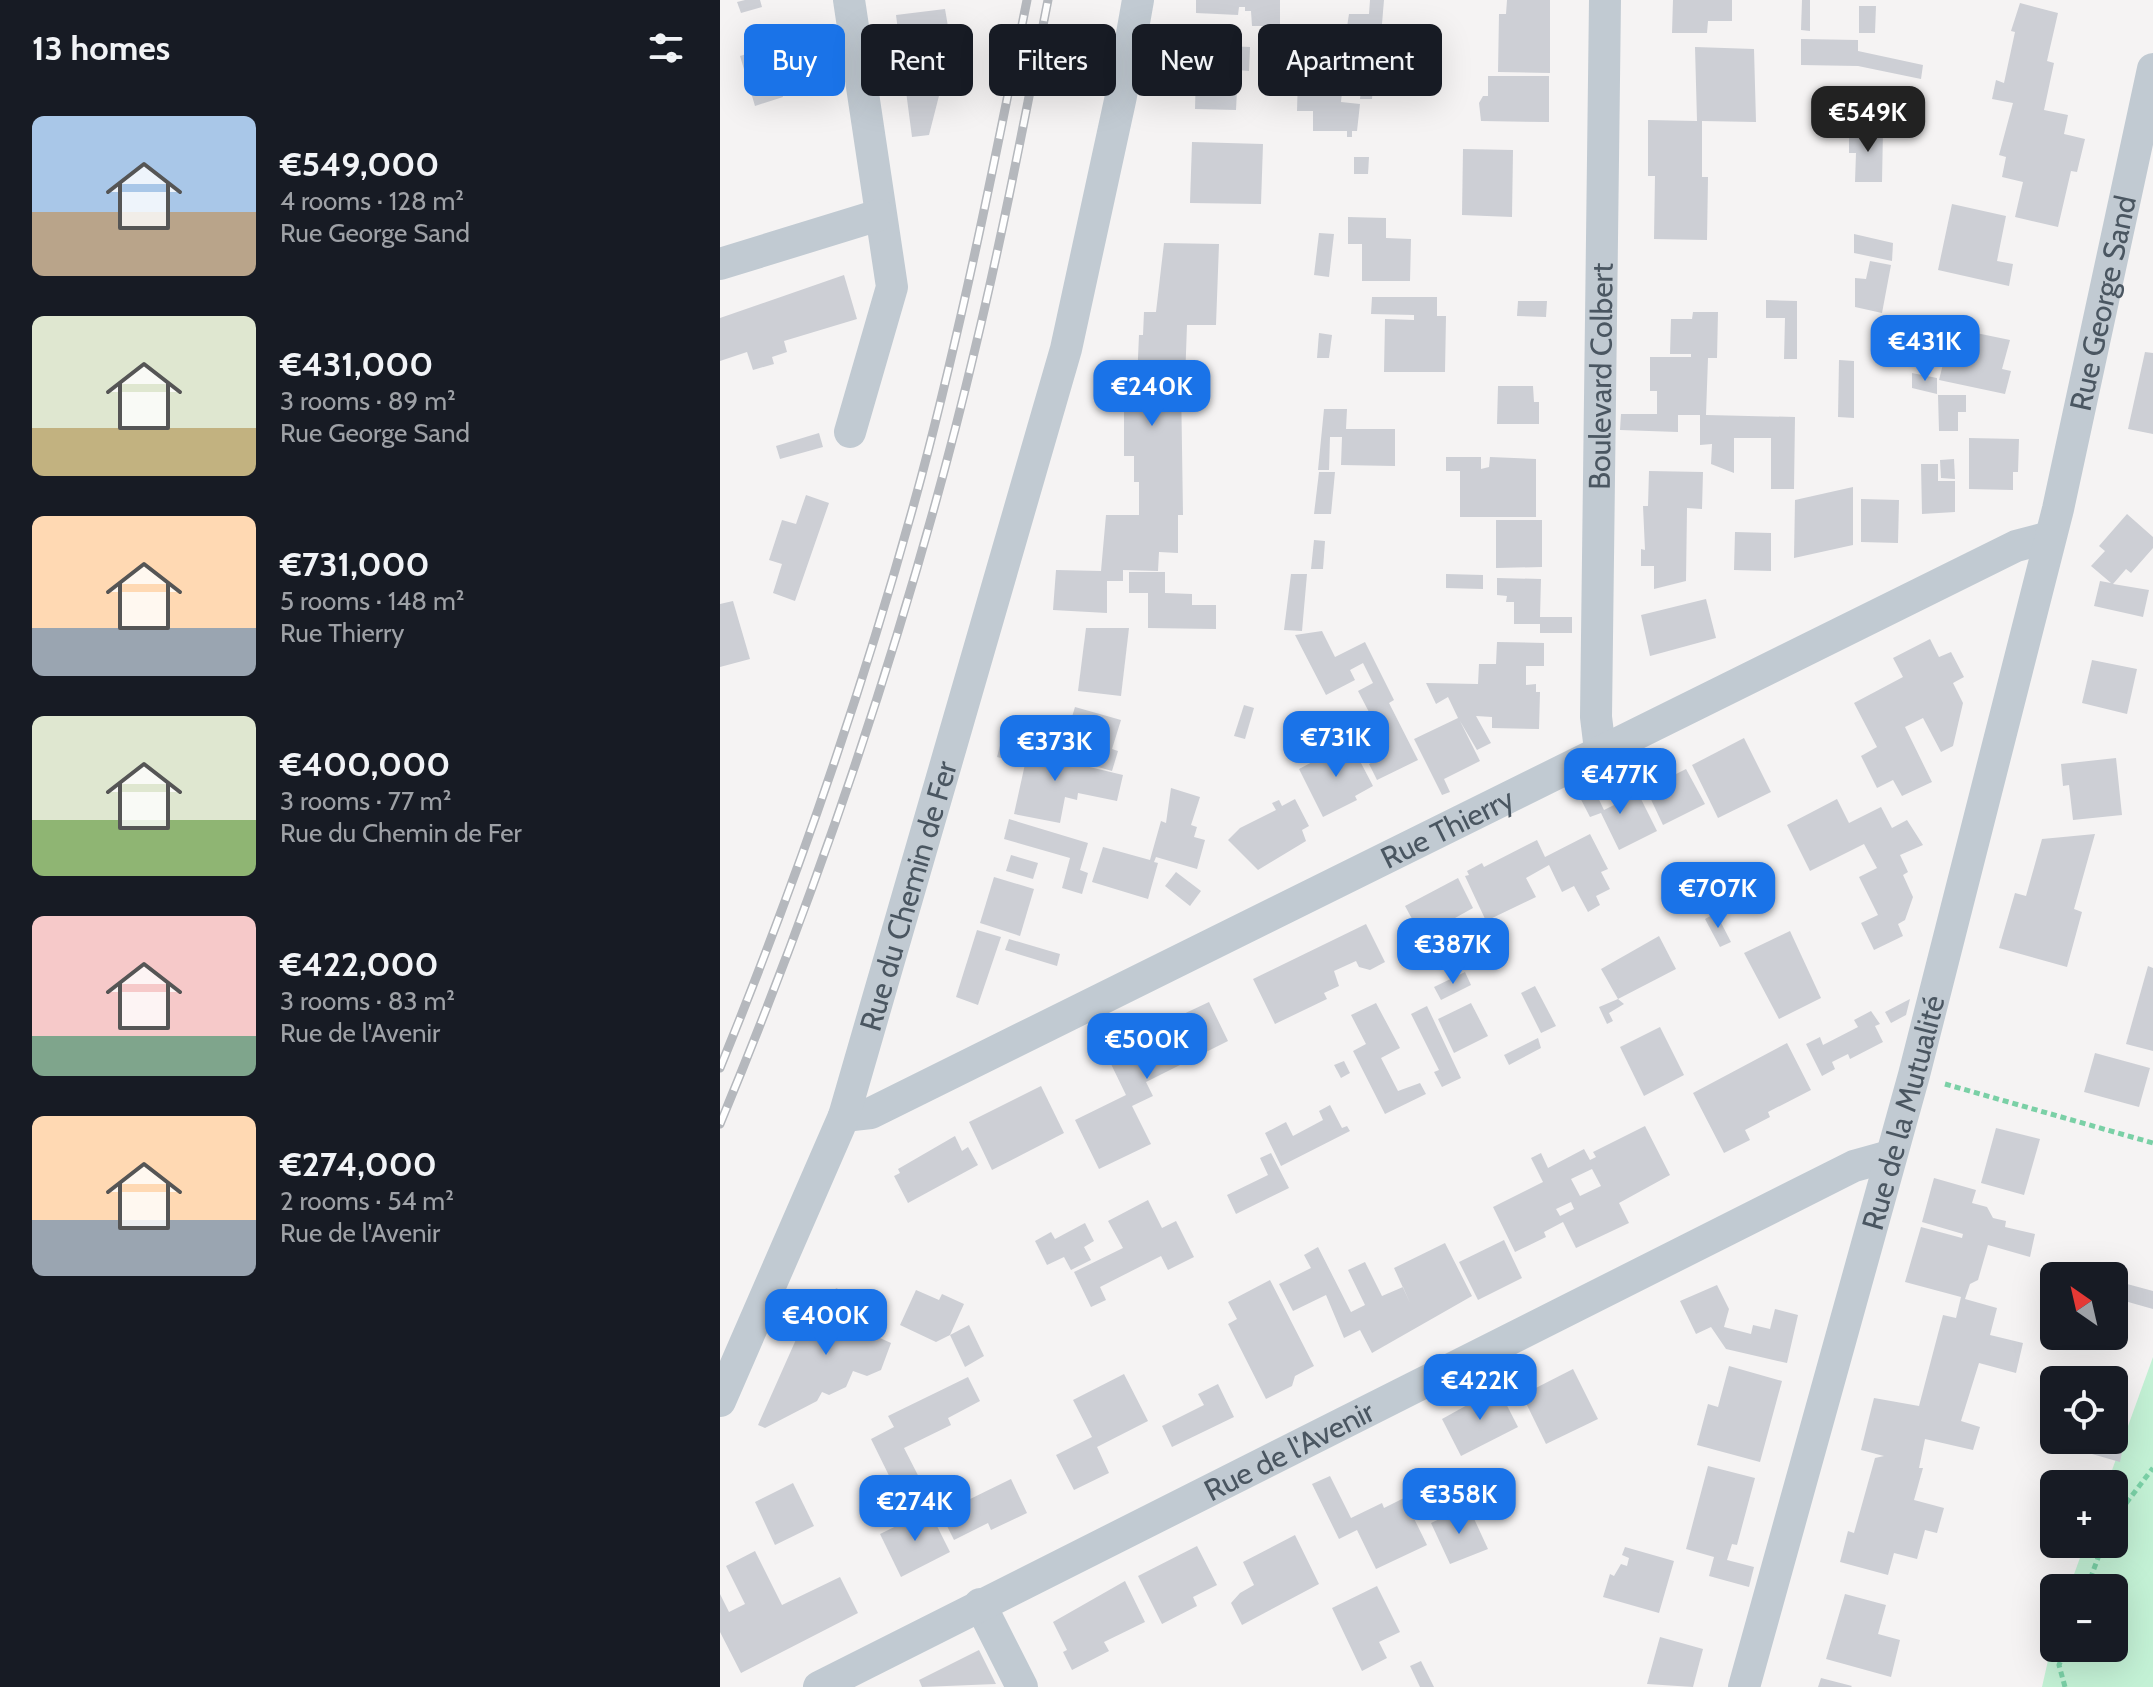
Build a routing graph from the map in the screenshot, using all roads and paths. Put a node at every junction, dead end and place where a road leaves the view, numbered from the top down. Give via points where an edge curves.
1 (849, 0) edge
2 (1138, 0) edge
3 (1605, 0) edge
4 (2153, 69) edge
5 (879, 215) junction
6 (720, 264) edge
7 (850, 432) dead end
8 (2050, 537) junction
9 (1600, 750) junction
10 (1914, 1075) junction
11 (844, 1116) junction
12 (2153, 1143) edge
13 (1890, 1156) junction
14 (720, 1401) edge
15 (2153, 1468) edge
16 (2128, 1501) edge
17 (980, 1604) junction
18 (2060, 1662) edge
19 (819, 1687) edge
20 (1022, 1687) edge
21 (1744, 1687) edge
22 (2065, 1687) edge

1 - 5 street
2 - 11 street, Rue du Chemin de Fer via 1066,349
3 - 9 street, Boulevard Colbert via 1596,717
4 - 8 street, Rue George Sand
5 - 6 street
5 - 7 street via 892,287
8 - 9 street, Rue Thierry via 2016,546
8 - 10 street, Rue de la Mutualité
9 - 11 street, Rue Thierry via 871,1113
10 - 12 path
10 - 13 street, Rue de la Mutualité
11 - 14 street, Rue du Chemin de Fer
13 - 17 street, Rue de l'Avenir via 1854,1166
13 - 21 street, Rue de la Mutualité
15 - 16 path
17 - 19 street, Rue de l'Avenir
17 - 20 street
18 - 22 path

